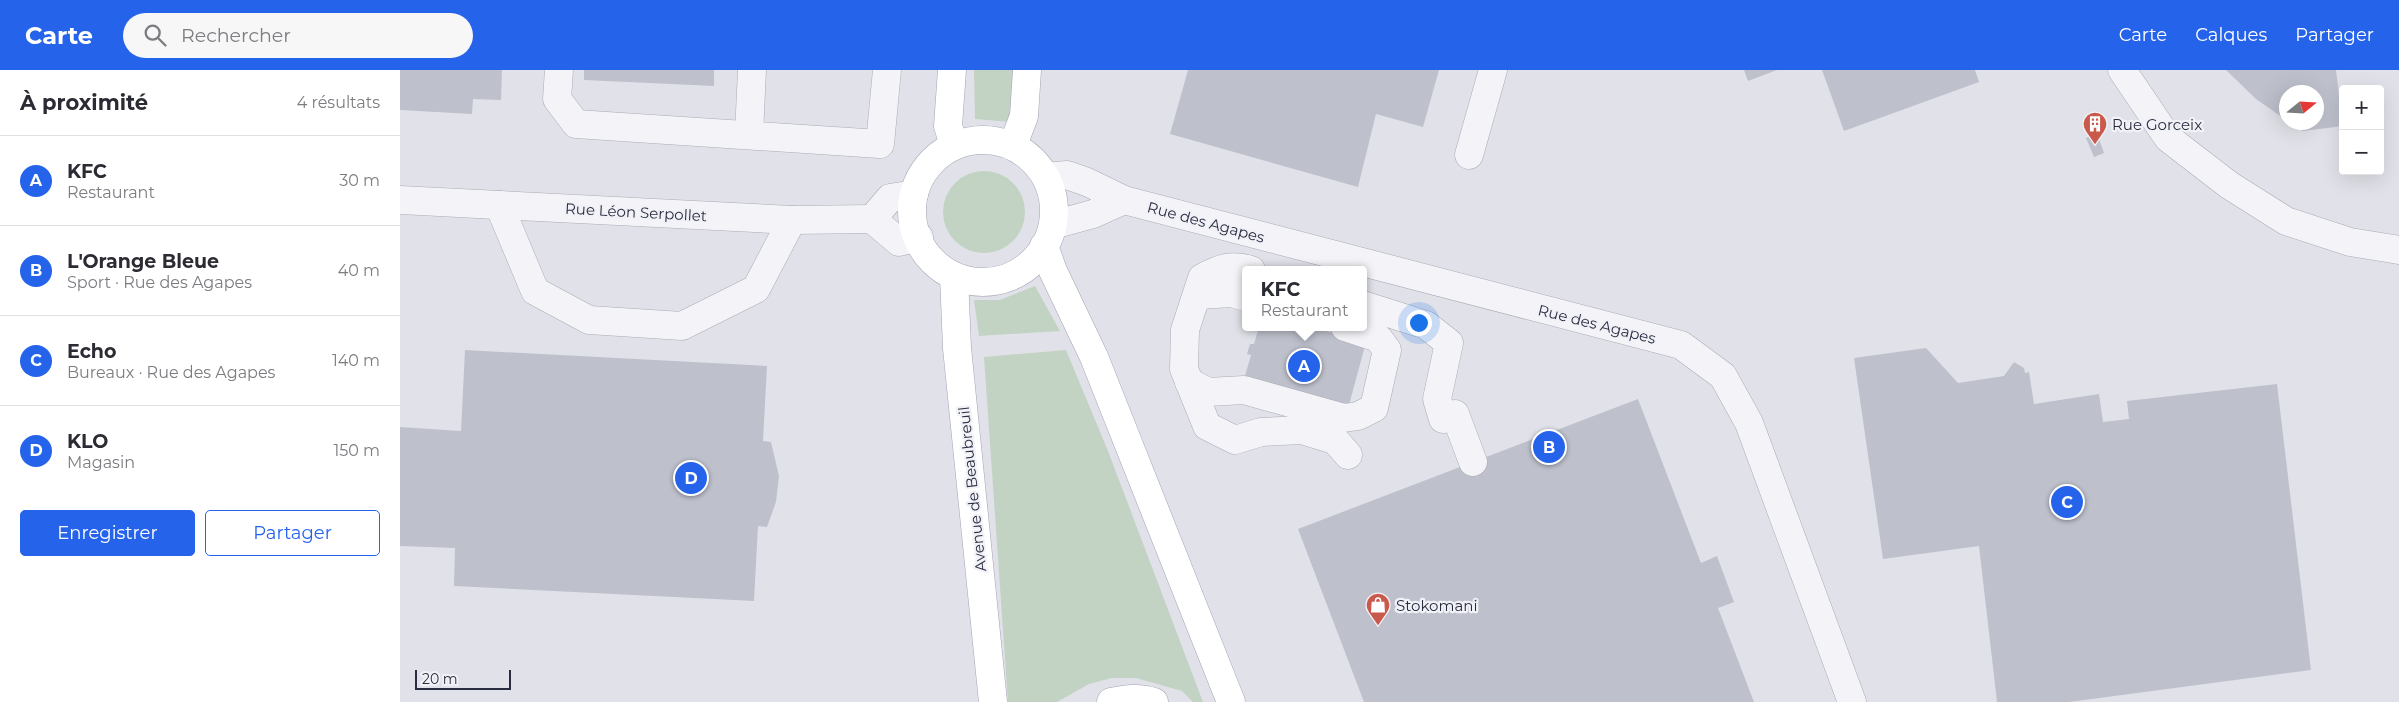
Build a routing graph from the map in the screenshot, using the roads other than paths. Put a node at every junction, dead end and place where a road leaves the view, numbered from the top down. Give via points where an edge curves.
1 (559, 70) edge
2 (752, 70) edge
3 (887, 70) edge
4 (952, 70) edge
5 (1027, 70) edge
6 (1493, 70) edge
7 (2122, 70) edge
8 (749, 134) junction
9 (954, 145) junction
10 (1013, 146) junction
11 (1469, 155) dead end
12 (1046, 177) junction
13 (914, 194) junction
14 (400, 200) edge
15 (1124, 200) junction
16 (499, 205) junction
17 (872, 219) junction
18 (792, 220) junction
19 (1049, 235) junction
20 (919, 237) junction
21 (2399, 250) edge
22 (1242, 267) edge
23 (954, 276) junction
24 (1198, 295) junction
25 (1242, 296) edge
26 (1367, 306) edge
27 (1356, 331) edge
28 (1189, 382) junction
29 (1348, 455) dead end
30 (1473, 462) dead end
31 (1189, 599) junction
32 (993, 702) edge
33 (1111, 702) edge
34 (1154, 702) edge
35 (1222, 702) edge
36 (1231, 702) edge
37 (1852, 702) edge

1 - 8 street via 557,99 576,124
2 - 8 street
3 - 8 street via 880,144
4 - 9 main road via 948,126
5 - 10 main road via 1024,116
6 - 11 street
7 - 21 street via 2168,138 2229,185 2286,221 2350,242
9 - 10 main road via 989,139
9 - 13 main road via 934,158
10 - 12 main road via 1031,157
12 - 15 street, Rue des Agapes via 1066,175
12 - 19 main road via 1054,200
13 - 17 street via 890,198
13 - 20 main road via 912,219
14 - 16 street, Rue Léon Serpollet
15 - 19 street
15 - 37 street, Rue des Agapes via 1681,345 1723,376 1749,423
16 - 18 street, Rue Léon Serpollet
16 - 18 street via 535,291 589,320 682,326 756,289
17 - 18 street, Rue Léon Serpollet
17 - 20 street via 899,242
19 - 23 main road via 1035,260 1024,270 1001,280 979,282
19 - 31 main road via 1053,270 1094,357
20 - 23 main road via 924,251
22 - 24 street via 1221,268 1202,278
23 - 32 main road, Avenue de Beaubreuil via 958,348
24 - 25 street via 1232,292
24 - 28 street via 1185,330 1184,369
26 - 30 street via 1426,325 1449,343 1437,399
27 - 28 street via 1378,338 1387,350 1374,408 1358,416 1344,418 1244,390 1208,392
28 - 29 street via 1207,426 1235,440 1261,432 1302,430 1335,440
31 - 35 main road
31 - 36 main road
33 - 34 main road via 1135,699

